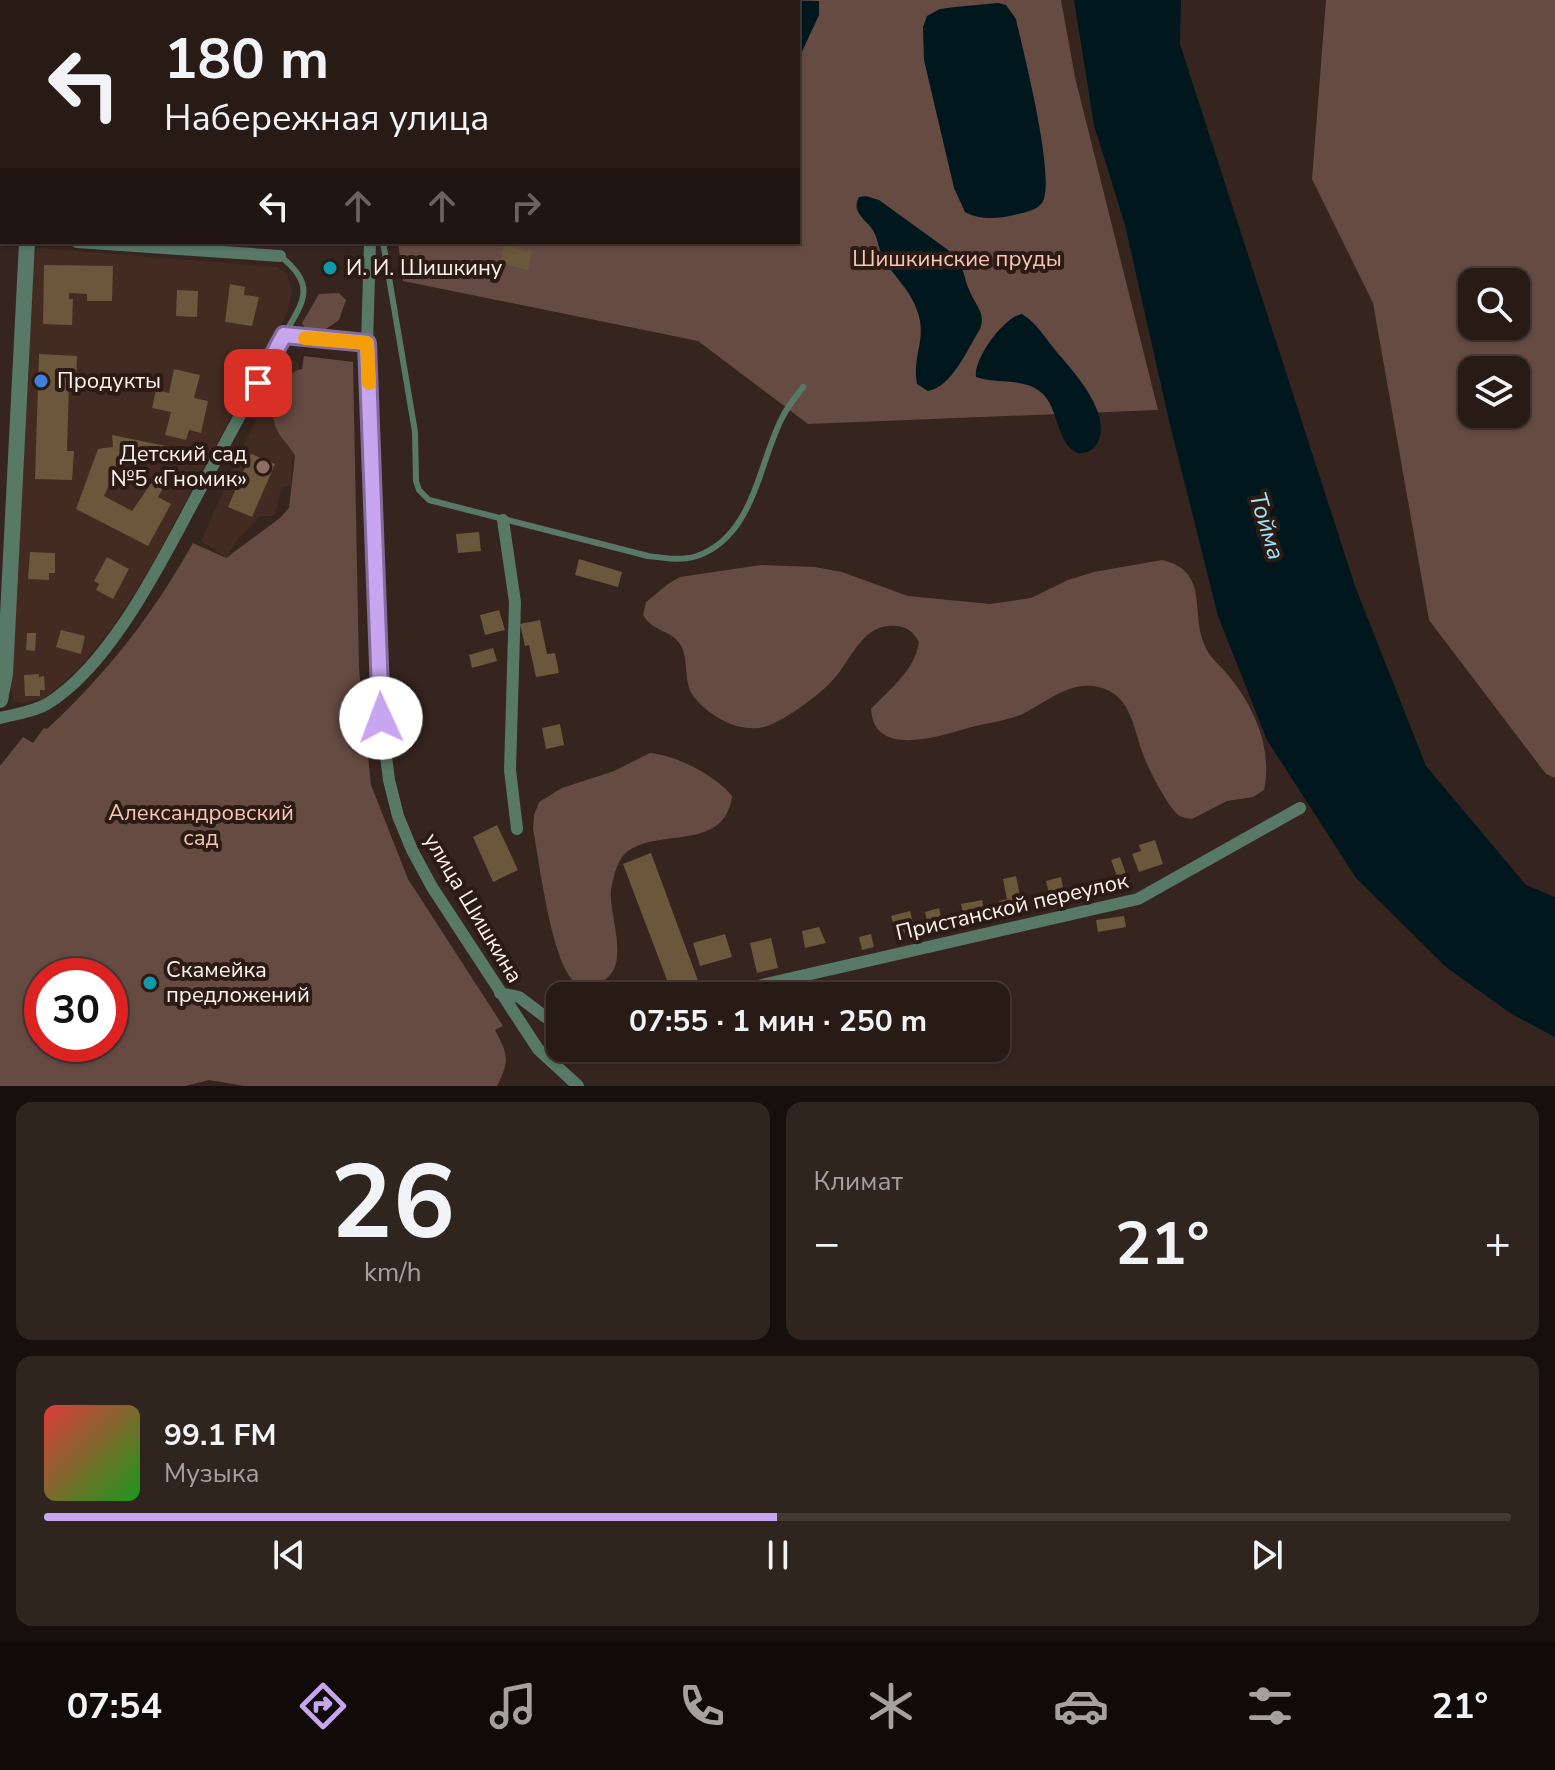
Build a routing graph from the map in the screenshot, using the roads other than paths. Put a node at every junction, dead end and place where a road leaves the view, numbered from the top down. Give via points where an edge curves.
1 (27, 244) edge
2 (106, 244) edge
3 (370, 244) edge
4 (383, 244) edge
5 (280, 256) joint
6 (284, 335) junction
7 (367, 343) junction
8 (803, 387) dead end
9 (503, 520) junction
10 (0, 700) edge
11 (0, 718) edge
12 (1300, 808) dead end
13 (517, 829) dead end
14 (775, 982) edge
15 (500, 993) junction
16 (546, 1017) edge
17 (578, 1086) edge

1 - 10 street
2 - 5 street
3 - 7 street, улица Шишкина
4 - 9 lane via 415,432 419,490 429,500
5 - 6 lane via 297,269 304,287
6 - 7 street
6 - 11 street via 119,630 56,697 29,712
7 - 15 street, улица Шишкина via 381,718 389,780 412,850
8 - 9 lane via 782,417 747,509 723,543 696,556 648,556
9 - 13 street via 515,602 510,770
12 - 14 street, Пристанской переулок via 1138,899
15 - 16 street via 519,997
15 - 17 street, улица Шишкина via 538,1049

